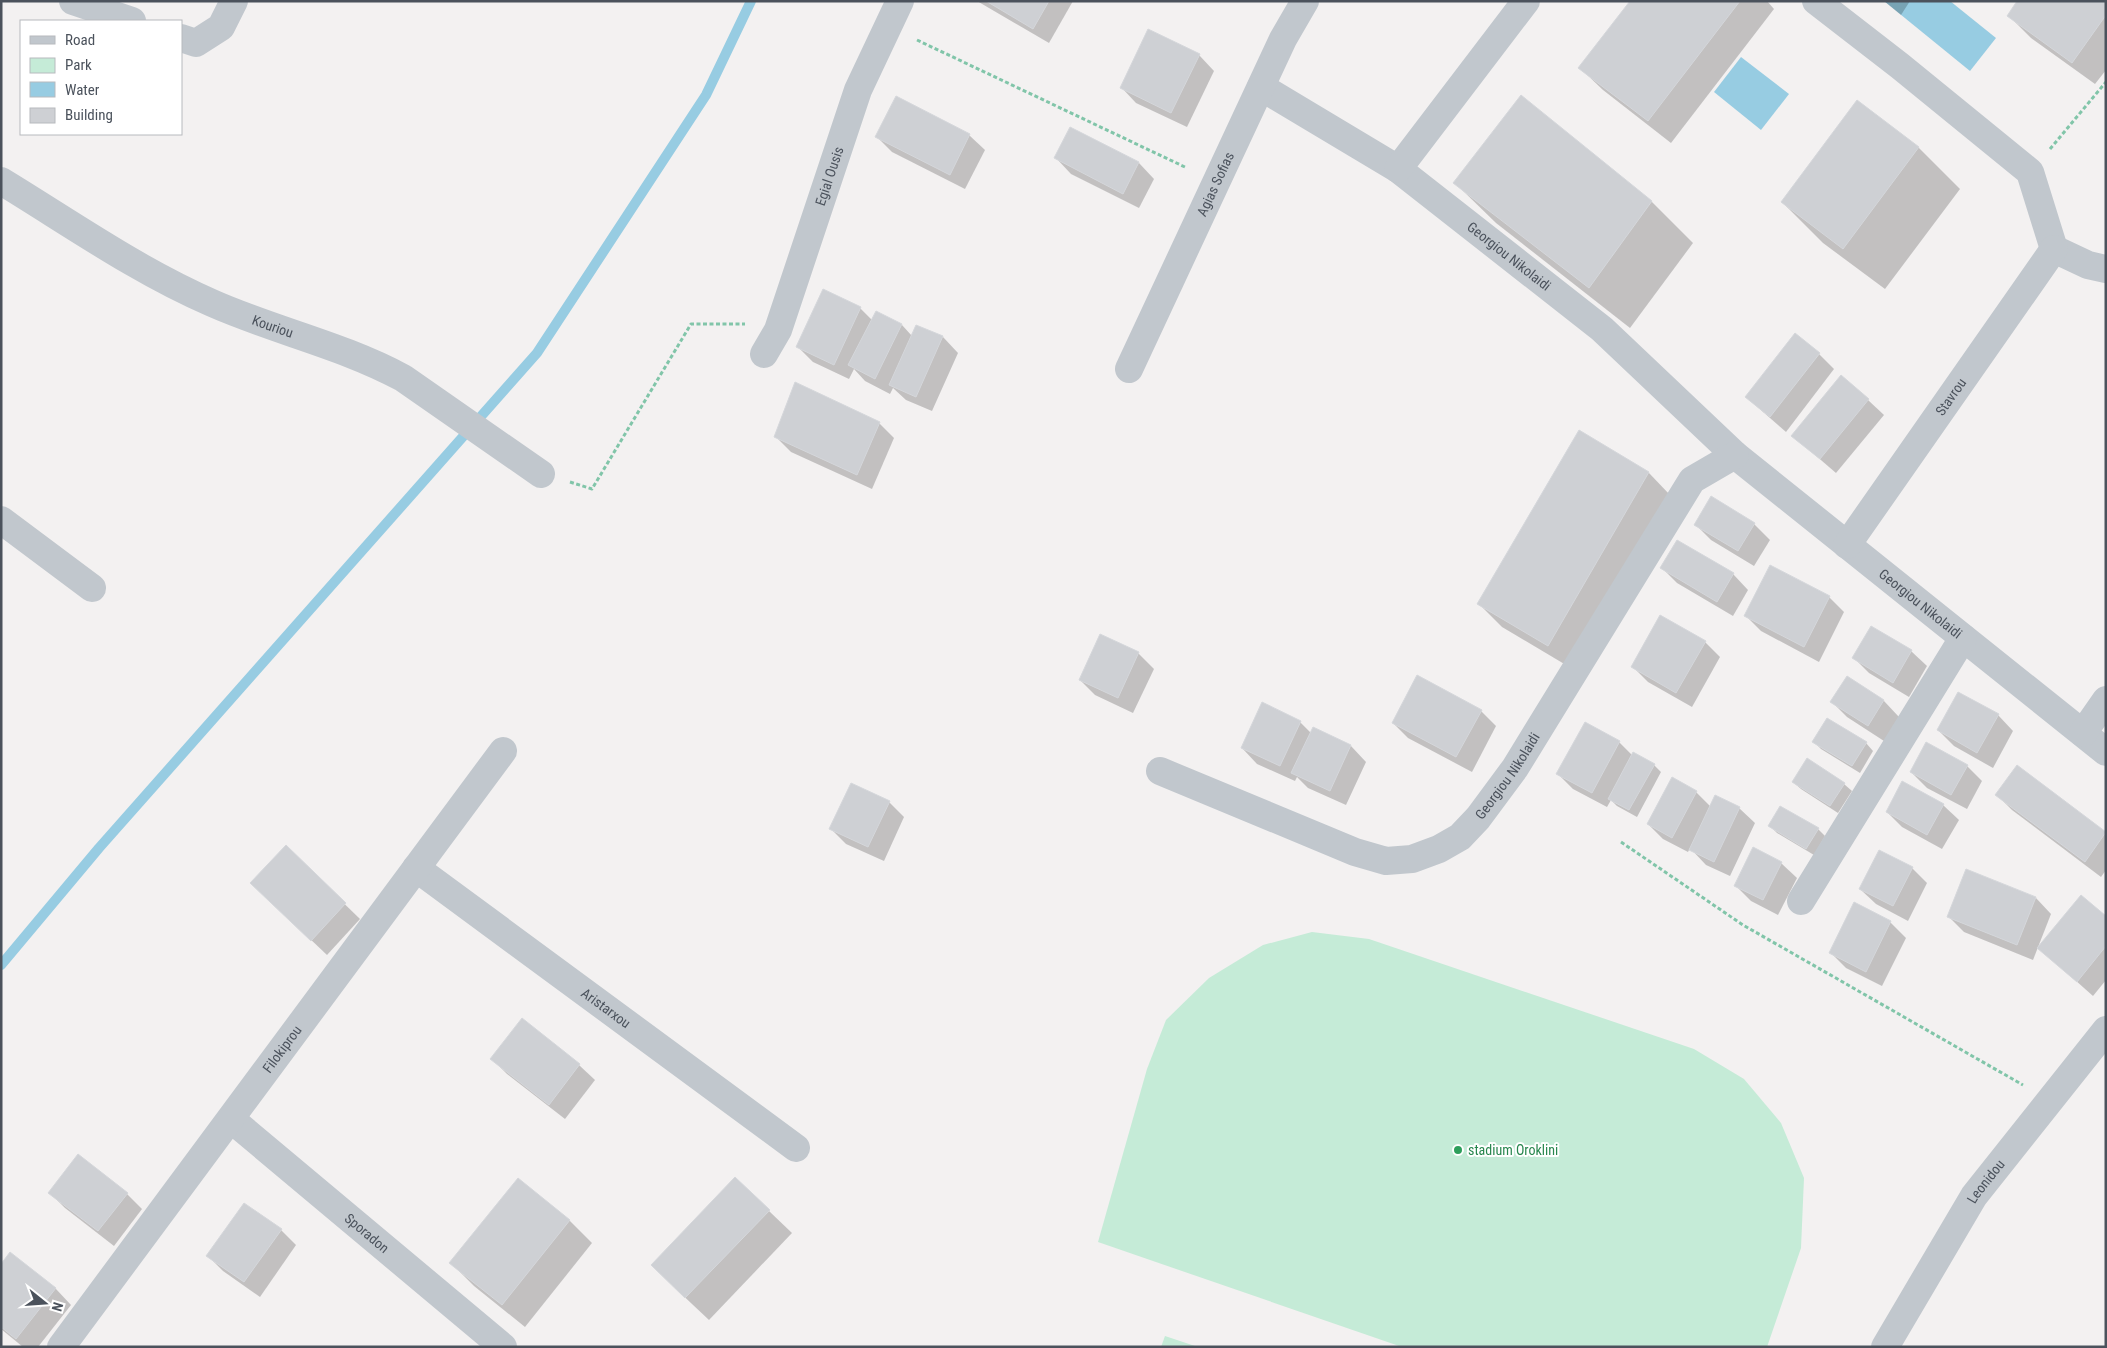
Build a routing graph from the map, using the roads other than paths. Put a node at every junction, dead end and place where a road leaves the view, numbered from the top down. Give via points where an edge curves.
1 (73, 1) edge
2 (234, 1) edge
3 (900, 1) edge
4 (1305, 1) edge
5 (1526, 1) edge
6 (1816, 1) edge
7 (129, 20) edge
8 (182, 38) edge
9 (1261, 87) junction
10 (1398, 169) junction
11 (1, 181) edge
12 (2054, 249) junction
13 (2106, 269) edge
14 (764, 354) dead end
15 (1129, 369) dead end
16 (1735, 454) junction
17 (541, 474) road end
18 (1, 520) edge
19 (1847, 545) junction
20 (92, 588) dead end
21 (1963, 638) junction
22 (2106, 700) edge
23 (2083, 733) junction
24 (504, 751) dead end
25 (2106, 752) edge
26 (1160, 771) dead end
27 (416, 868) junction
28 (1801, 901) dead end
29 (2106, 1030) edge
30 (232, 1120) junction
31 (796, 1148) dead end
32 (61, 1347) edge
33 (504, 1347) edge
34 (1885, 1347) edge

1 - 7 street
2 - 8 street via 221,27 196,43
3 - 14 street, Egial Ousis via 858,90 780,324
4 - 9 street, Agias Sofias
5 - 10 street
6 - 12 street via 2030,172
9 - 10 street, Georgiou Nikolaidi
9 - 15 street, Agias Sofias
10 - 16 street, Georgiou Nikolaidi via 1602,329
11 - 17 street, Kouriou via 179,288 242,316 354,354 403,378
12 - 13 street via 2088,265
12 - 19 street, Stavrou
16 - 19 street, Georgiou Nikolaidi
16 - 26 street, Georgiou Nikolaidi via 1692,480 1515,768 1478,818 1460,837 1440,850 1386,861 1355,852
18 - 20 street
19 - 21 street, Georgiou Nikolaidi
21 - 23 street, Georgiou Nikolaidi
21 - 28 street
22 - 23 street
23 - 25 street, Georgiou Nikolaidi
24 - 27 street, Filokiprou
27 - 30 street, Filokiprou
27 - 31 street, Aristarxou
29 - 34 street, Leonidou via 1974,1196
30 - 32 street, Filokiprou
30 - 33 street, Sporadon

